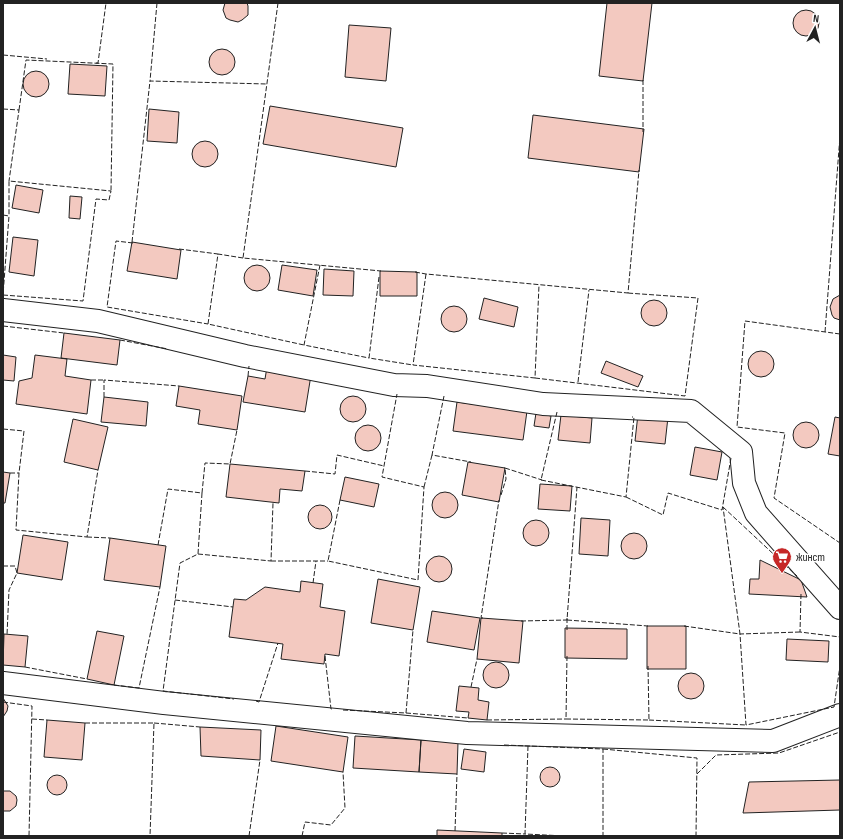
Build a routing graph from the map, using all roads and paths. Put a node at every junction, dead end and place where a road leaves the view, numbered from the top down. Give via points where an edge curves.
1 (3, 310) edge
2 (840, 608) edge
3 (3, 683) edge
4 (840, 715) edge

1 - 2 street via 98,321 245,356 394,385 427,386 543,404 691,411 741,452 744,483 756,513
3 - 4 street via 164,703 467,733 773,741

